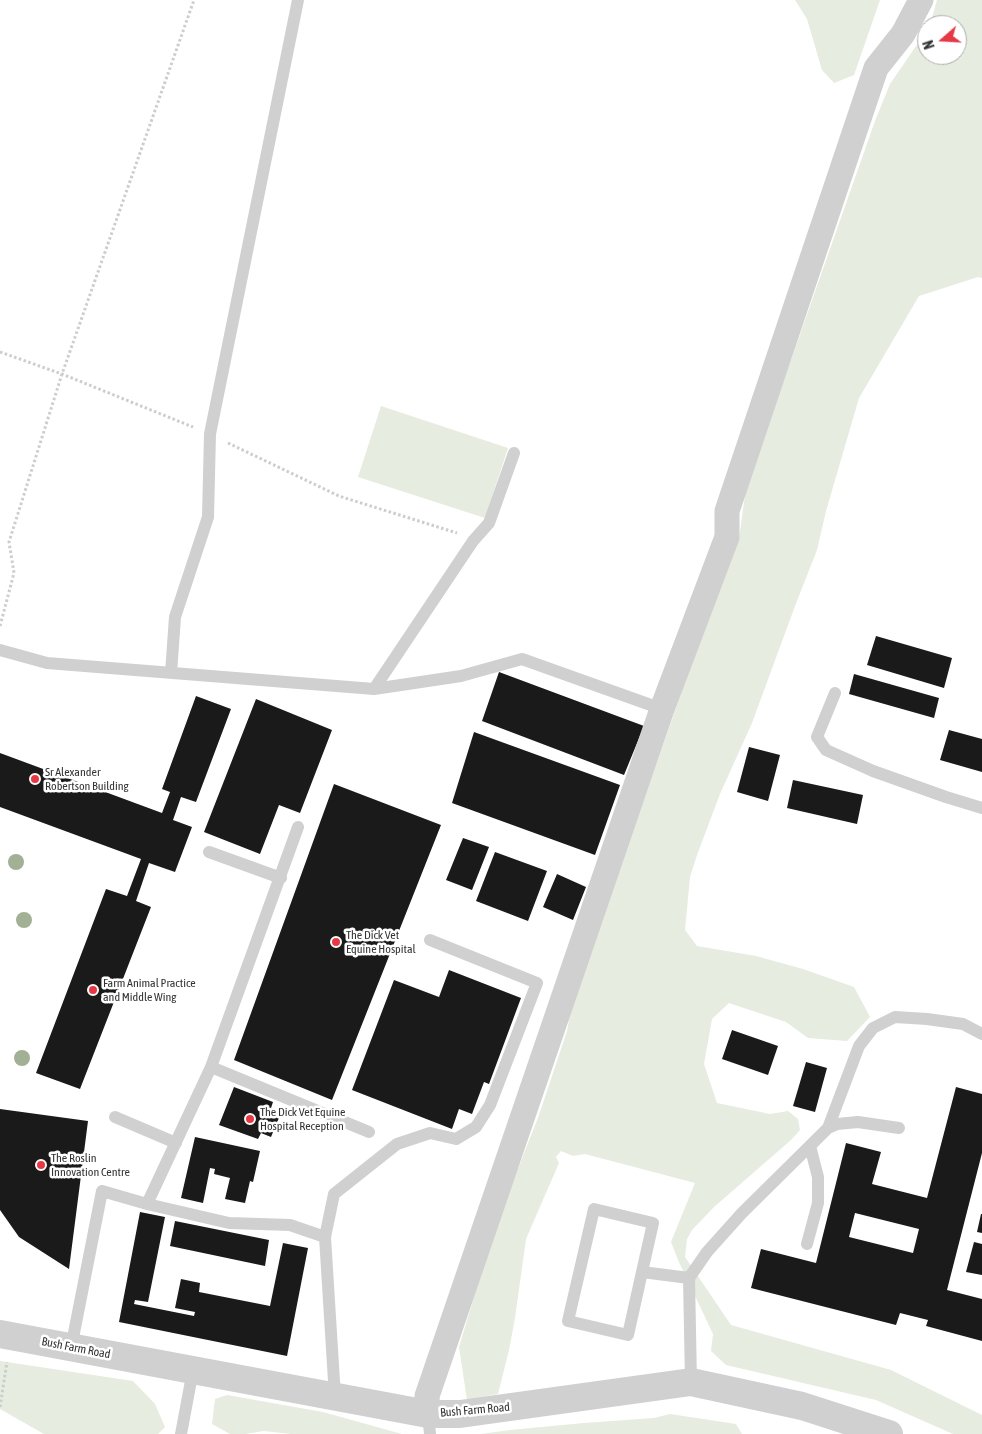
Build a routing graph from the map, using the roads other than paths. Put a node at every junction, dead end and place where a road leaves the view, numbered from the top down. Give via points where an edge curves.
1 (298, 0) edge
2 (921, 0) edge
3 (514, 453) dead end
4 (0, 650) edge
5 (171, 673) junction
6 (374, 689) junction
7 (835, 693) dead end
8 (662, 710) junction
9 (982, 808) edge
10 (298, 827) dead end
11 (209, 852) dead end
12 (280, 878) junction
13 (430, 940) dead end
14 (982, 1034) edge
15 (211, 1067) junction
16 (114, 1117) dead end
17 (828, 1128) junction
18 (898, 1128) dead end
19 (369, 1132) dead end
20 (176, 1143) junction
21 (810, 1146) junction
22 (147, 1204) junction
23 (326, 1237) junction
24 (807, 1244) dead end
25 (642, 1272) junction
26 (689, 1278) junction
27 (6, 1335) edge
28 (71, 1348) junction
29 (193, 1370) junction
30 (691, 1382) junction
31 (335, 1397) junction
32 (429, 1424) edge
33 (181, 1434) edge
34 (889, 1434) edge

1 - 5 lane via 210,434 208,517 175,617
2 - 8 street via 903,34 876,68 727,511 727,537
3 - 6 lane via 489,523 472,541
4 - 5 lane via 47,663
5 - 6 lane
6 - 8 lane via 461,676 522,658
7 - 9 lane via 817,737 826,750 874,771
8 - 32 street via 427,1396
10 - 12 lane
11 - 12 lane
12 - 15 lane
13 - 23 lane via 537,983 490,1106 476,1127 456,1139 430,1133 397,1144 334,1194
14 - 17 lane via 963,1024 895,1017 872,1028 859,1046
15 - 19 lane
15 - 20 lane
16 - 20 lane
17 - 18 lane via 858,1122
17 - 21 lane
20 - 22 lane
21 - 24 lane via 818,1177 818,1203
21 - 26 lane via 742,1213
22 - 23 lane via 229,1224 290,1225
22 - 28 lane via 102,1191
23 - 31 lane
25 - 25 lane via 628,1335 568,1321 594,1209 654,1223
25 - 26 lane
26 - 30 lane
27 - 28 street, Bush Farm Road
28 - 29 street, Bush Farm Road
29 - 31 street, Bush Farm Road
29 - 33 lane
30 - 32 street, Bush Farm Road via 460,1414
30 - 34 street, Bush Farm Road via 802,1406
31 - 32 street, Bush Farm Road

